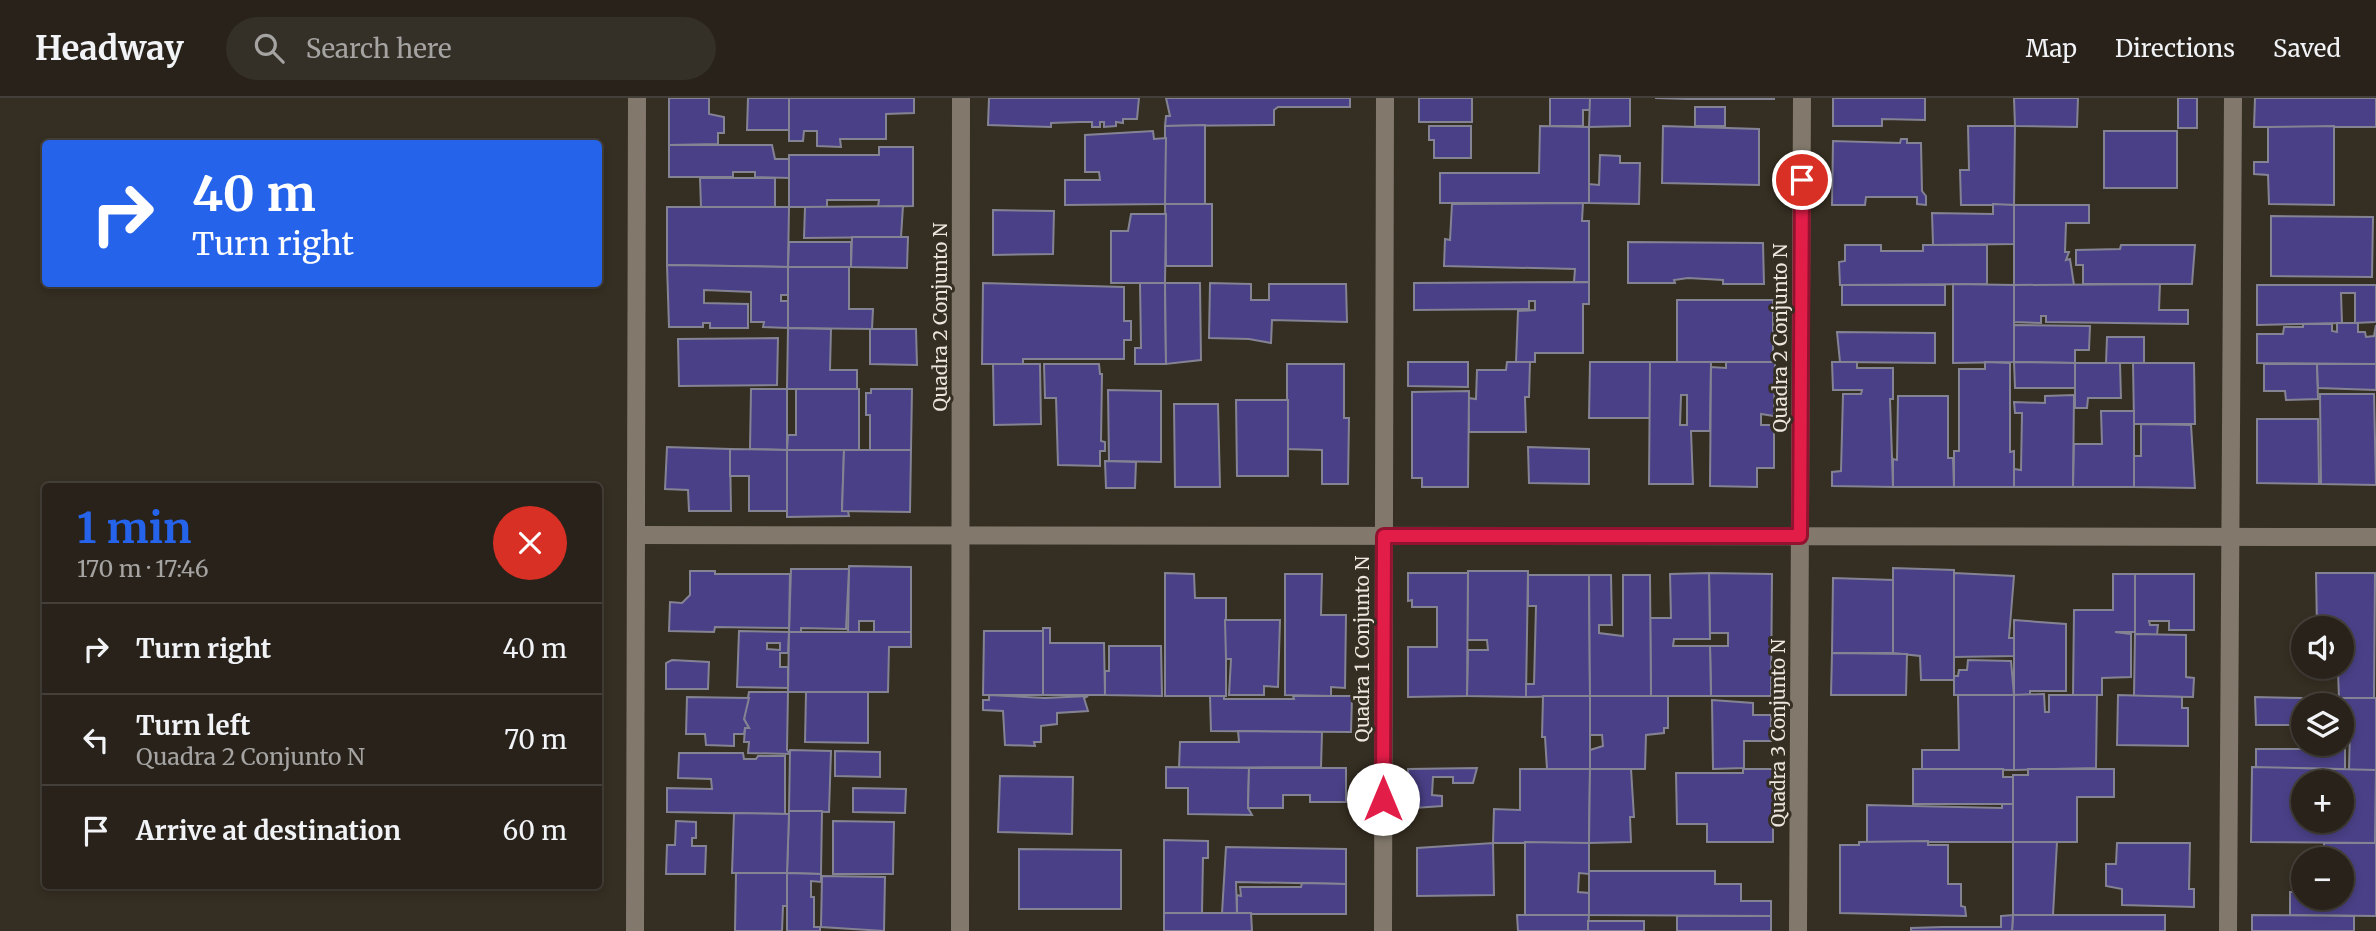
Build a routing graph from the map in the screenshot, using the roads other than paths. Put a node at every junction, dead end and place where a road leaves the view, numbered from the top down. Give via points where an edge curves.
1 (637, 98) edge
2 (961, 98) edge
3 (1385, 98) edge
4 (1802, 98) edge
5 (2233, 98) edge
6 (636, 535) junction
7 (960, 536) junction
8 (1384, 536) junction
9 (1800, 536) junction
10 (2229, 537) junction
11 (2376, 537) edge
12 (635, 931) edge
13 (960, 931) edge
14 (1383, 931) edge
15 (1798, 931) edge
16 (2228, 931) edge

1 - 6 street
2 - 7 street, Quadra 2 Conjunto N
3 - 8 street
4 - 9 street, Quadra 2 Conjunto N
5 - 10 street
6 - 7 street
6 - 12 street
7 - 8 street
7 - 13 street, Quadra 2 Conjunto N
8 - 9 street
8 - 14 street, Quadra 1 Conjunto N
9 - 10 street
9 - 15 street, Quadra 3 Conjunto N
10 - 11 street
10 - 16 street

